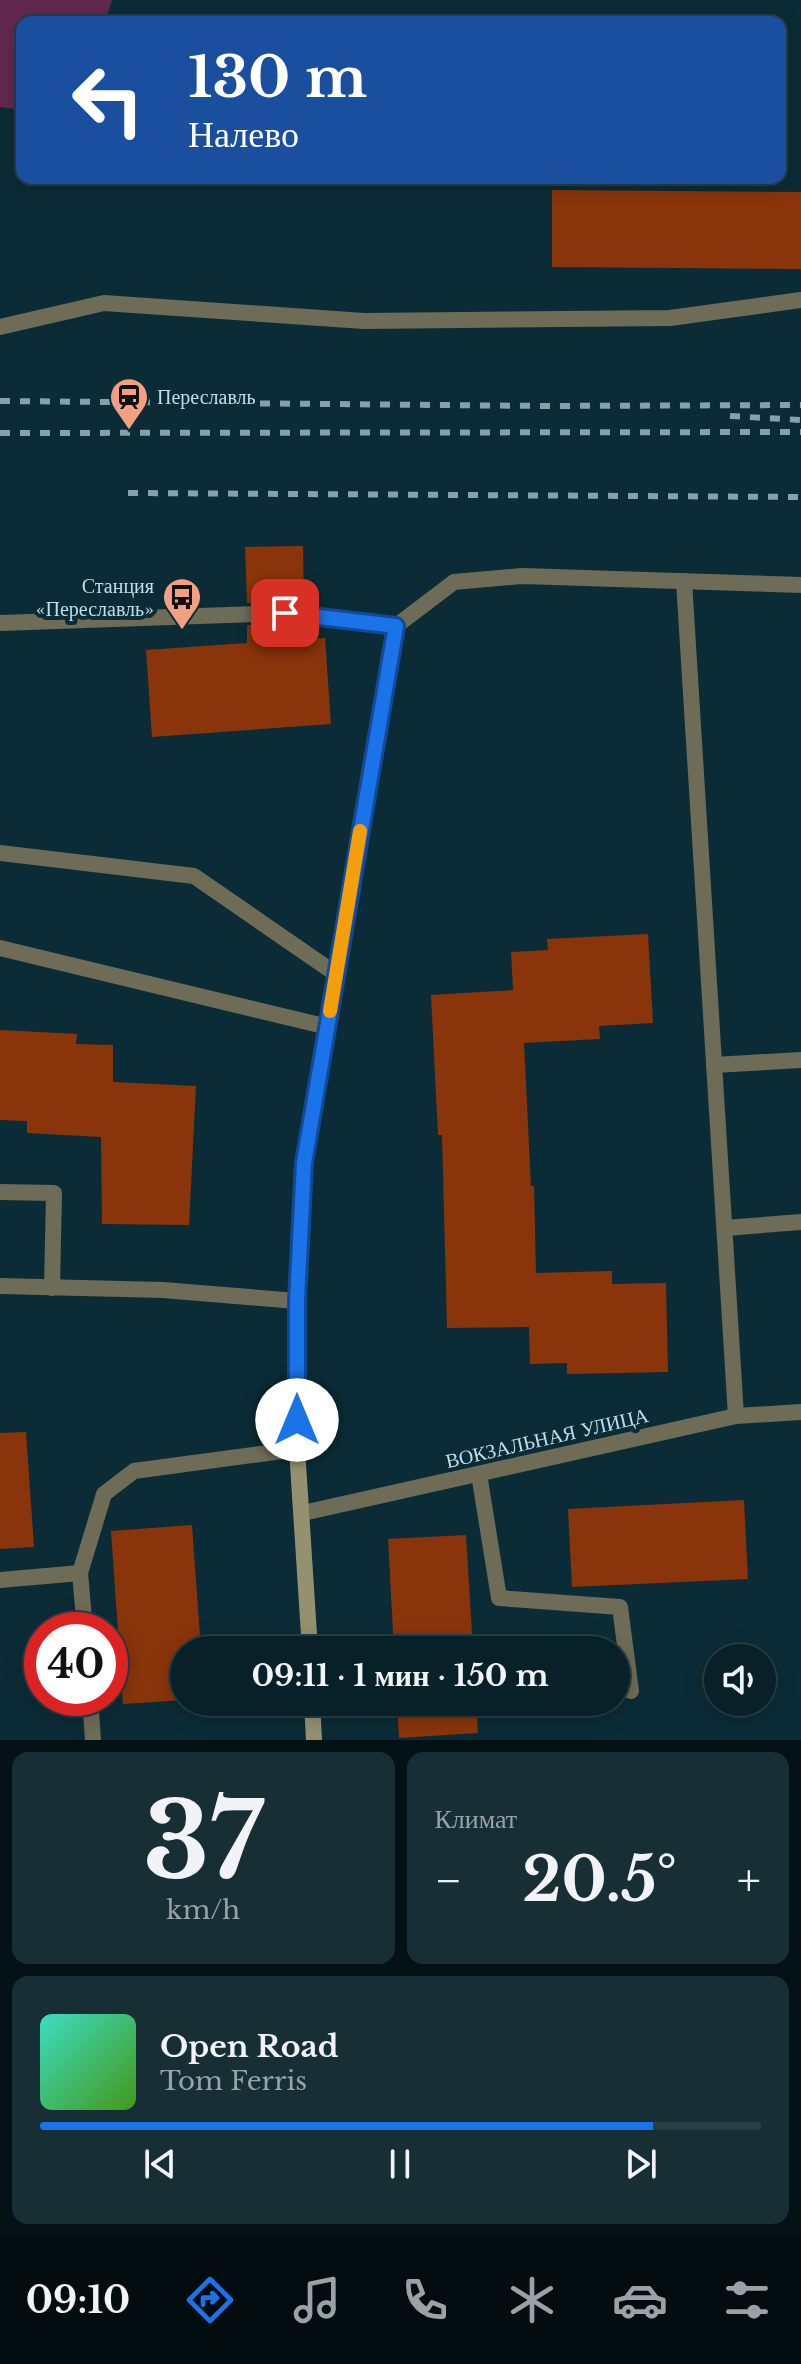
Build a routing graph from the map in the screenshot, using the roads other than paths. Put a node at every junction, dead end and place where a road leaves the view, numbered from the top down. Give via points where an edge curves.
1 (801, 300) edge
2 (0, 327) edge
3 (684, 581) junction
4 (801, 585) edge
5 (0, 623) edge
6 (396, 626) junction
7 (0, 853) edge
8 (0, 948) edge
9 (336, 974) junction
10 (328, 1027) junction
11 (801, 1060) edge
12 (714, 1065) junction
13 (0, 1192) edge
14 (801, 1222) edge
15 (725, 1228) junction
16 (0, 1286) edge
17 (52, 1288) junction
18 (297, 1301) junction
19 (801, 1412) edge
20 (736, 1416) junction
21 (297, 1449) junction
22 (479, 1474) junction
23 (303, 1513) junction
24 (80, 1573) junction
25 (0, 1580) edge
26 (83, 1612) edge
27 (309, 1636) edge
28 (631, 1691) dead end
29 (91, 1716) edge
30 (313, 1716) edge
31 (93, 1740) edge
32 (314, 1740) edge

1 - 2 street via 670,318 380,321 104,303
3 - 4 street
3 - 6 street via 522,576 454,582
3 - 12 street
5 - 6 street via 285,613
6 - 9 street
7 - 9 street via 194,876
8 - 10 street
9 - 10 street
10 - 18 street via 304,1163
11 - 12 street
12 - 15 street
13 - 17 street via 54,1193
14 - 15 street
15 - 20 street
16 - 17 street
17 - 18 street
18 - 21 street
19 - 20 street, ВОКЗАЛЬНАЯ УЛИЦА
20 - 22 street, ВОКЗАЛЬНАЯ УЛИЦА
21 - 23 street
21 - 24 street via 134,1471 104,1494
22 - 23 street, ВОКЗАЛЬНАЯ УЛИЦА
22 - 28 street via 499,1598 620,1607
23 - 27 street
24 - 25 street
24 - 26 street
29 - 31 street
30 - 32 street

